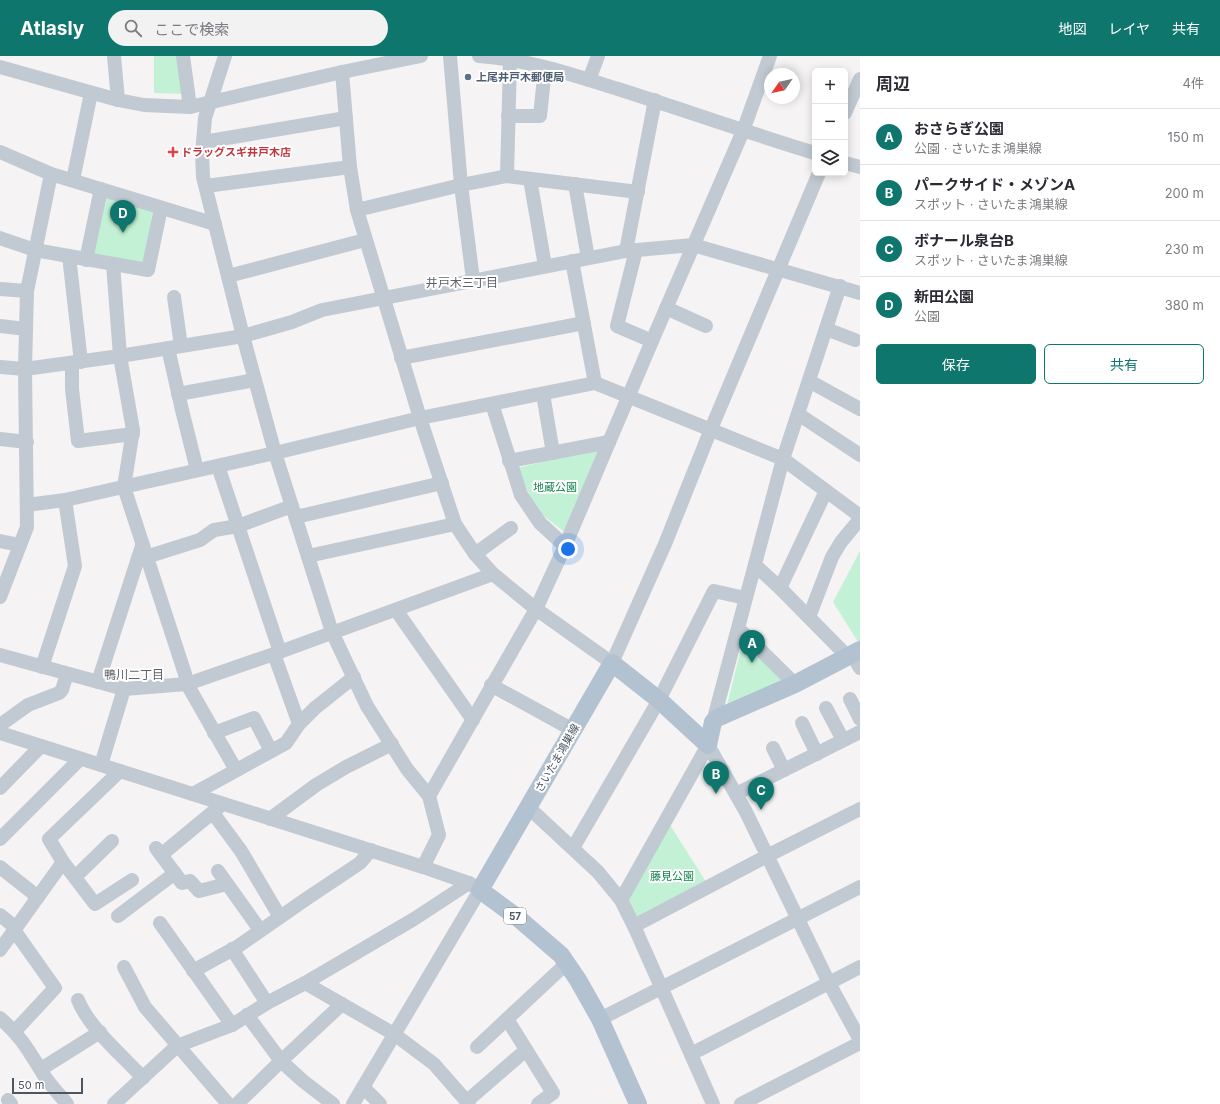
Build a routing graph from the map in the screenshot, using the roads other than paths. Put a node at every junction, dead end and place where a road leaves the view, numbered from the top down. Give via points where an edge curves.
1 (114, 56) edge
2 (183, 56) edge
3 (225, 56) edge
4 (421, 56) edge
5 (450, 56) edge
6 (479, 56) edge
7 (598, 56) edge
8 (770, 56) edge
9 (407, 57) edge
10 (510, 60) junction
11 (0, 67) edge
12 (545, 68) junction
13 (342, 72) junction
14 (860, 79) edge
15 (590, 80) junction
16 (91, 93) junction
17 (118, 100) junction
18 (655, 100) junction
19 (210, 102) junction
20 (848, 106) edge
21 (190, 107) junction
22 (508, 116) junction
23 (346, 118) junction
24 (743, 131) junction
25 (203, 142) junction
26 (0, 152) edge
27 (812, 152) edge
28 (848, 164) edge
29 (350, 167) junction
30 (860, 168) edge
31 (51, 174) junction
32 (507, 176) junction
33 (818, 176) edge
34 (530, 179) junction
35 (73, 180) junction
36 (461, 184) junction
37 (576, 184) junction
38 (206, 186) junction
39 (101, 189) junction
40 (638, 192) junction
41 (161, 208) junction
42 (357, 210) junction
43 (215, 224) junction
44 (0, 238) edge
45 (365, 240) junction
46 (693, 245) junction
47 (34, 250) junction
48 (631, 250) junction
49 (69, 256) junction
50 (588, 258) junction
51 (86, 260) junction
52 (572, 261) junction
53 (112, 264) junction
54 (545, 266) junction
55 (779, 269) junction
56 (228, 276) junction
57 (473, 280) junction
58 (840, 286) junction
59 (0, 288) edge
60 (27, 291) junction
61 (860, 292) edge
62 (174, 297) dead end
63 (382, 297) junction
64 (666, 308) junction
65 (584, 323) junction
66 (0, 326) edge
67 (706, 326) dead end
68 (26, 329) junction
69 (826, 329) junction
70 (243, 336) junction
71 (856, 340) dead end
72 (652, 341) junction
73 (175, 347) junction
74 (120, 356) junction
75 (401, 358) junction
76 (76, 362) junction
77 (0, 367) edge
78 (25, 369) junction
79 (255, 380) junction
80 (809, 381) junction
81 (595, 383) junction
82 (178, 394) junction
83 (543, 394) junction
84 (628, 395) junction
85 (492, 404) junction
86 (860, 409) edge
87 (798, 414) junction
88 (420, 418) junction
89 (712, 429) junction
90 (133, 434) junction
91 (0, 439) edge
92 (27, 442) junction
93 (609, 442) junction
94 (275, 453) junction
95 (553, 453) junction
96 (860, 455) edge
97 (783, 459) junction
98 (509, 461) junction
99 (218, 466) junction
100 (197, 470) junction
101 (442, 483) junction
102 (124, 487) junction
103 (826, 491) junction
104 (65, 500) junction
105 (27, 505) junction
106 (294, 512) junction
107 (860, 516) edge
108 (860, 520) edge
109 (455, 524) junction
110 (238, 526) junction
111 (511, 528) dead end
112 (0, 541) edge
113 (20, 545) junction
114 (565, 546) junction
115 (144, 552) junction
116 (475, 554) junction
117 (308, 556) junction
118 (755, 565) junction
119 (493, 574) junction
120 (780, 588) junction
121 (0, 597) edge
122 (745, 598) junction
123 (536, 609) junction
124 (396, 610) junction
125 (809, 617) junction
126 (739, 629) junction
127 (332, 632) junction
128 (277, 653) junction
129 (0, 654) edge
130 (855, 657) edge
131 (612, 663) junction
132 (42, 666) junction
133 (67, 674) junction
134 (354, 677) junction
135 (98, 682) junction
136 (187, 684) junction
137 (795, 684) junction
138 (492, 685) junction
139 (124, 689) junction
140 (850, 699) dead end
141 (659, 700) junction
142 (826, 708) dead end
143 (860, 719) edge
144 (473, 720) junction
145 (714, 722) junction
146 (802, 723) dead end
147 (299, 724) junction
148 (0, 725) edge
149 (573, 730) junction
150 (860, 732) edge
151 (0, 733) edge
152 (214, 733) junction
153 (843, 740) junction
154 (392, 744) junction
155 (708, 745) junction
156 (41, 746) junction
157 (773, 748) dead end
158 (271, 751) junction
159 (816, 754) junction
160 (80, 759) junction
161 (101, 765) junction
162 (236, 770) junction
163 (784, 770) junction
164 (120, 771) junction
165 (0, 788) edge
166 (193, 794) junction
167 (736, 794) junction
168 (429, 796) junction
169 (528, 807) junction
170 (218, 808) junction
171 (860, 809) edge
172 (270, 819) junction
173 (0, 838) edge
174 (112, 841) dead end
175 (573, 848) junction
176 (371, 850) junction
177 (767, 856) junction
178 (64, 862) junction
179 (0, 867) edge
180 (423, 867) junction
181 (218, 871) dead end
182 (175, 873) junction
183 (75, 877) junction
184 (132, 880) dead end
185 (227, 884) junction
186 (474, 886) junction
187 (860, 887) edge
188 (38, 897) junction
189 (621, 900) junction
190 (0, 915) edge
191 (118, 916) dead end
192 (280, 917) junction
193 (798, 919) junction
194 (160, 923) dead end
195 (634, 926) junction
196 (15, 929) junction
197 (260, 930) junction
198 (0, 950) edge
199 (232, 950) junction
200 (567, 963) junction
201 (124, 967) dead end
202 (860, 967) edge
203 (193, 971) junction
204 (306, 983) junction
205 (829, 983) junction
206 (662, 988) junction
207 (78, 1000) dead end
208 (267, 1003) junction
209 (342, 1004) junction
210 (247, 1015) junction
211 (0, 1018) edge
212 (508, 1019) junction
213 (600, 1019) junction
214 (232, 1025) junction
215 (14, 1031) junction
216 (100, 1032) junction
217 (394, 1034) junction
218 (860, 1041) edge
219 (177, 1046) junction
220 (477, 1047) dead end
221 (526, 1050) junction
222 (691, 1054) junction
223 (281, 1061) junction
224 (41, 1070) junction
225 (143, 1078) junction
226 (363, 1087) junction
227 (121, 1102) edge
228 (468, 1102) edge
229 (67, 1104) edge
230 (228, 1104) edge
231 (237, 1104) edge
232 (333, 1104) edge
233 (353, 1104) edge
234 (380, 1104) edge
235 (538, 1104) edge
236 (638, 1104) edge
237 (713, 1104) edge
238 (741, 1104) edge

1 - 17 street
2 - 21 street
3 - 19 street
4 - 9 street
5 - 36 street
6 - 10 street
7 - 15 street
8 - 24 street
9 - 13 street
10 - 12 street
10 - 22 street
11 - 16 street
12 - 15 street
12 - 22 street via 540,116
13 - 19 street
13 - 23 street
14 - 20 street
15 - 18 street
16 - 17 street
16 - 35 street
17 - 21 street via 144,106
18 - 24 street
18 - 40 street
19 - 21 street
19 - 25 street via 205,118
22 - 32 street
23 - 25 street
23 - 29 street
24 - 27 street
24 - 46 street
25 - 38 street via 202,162
26 - 31 street
28 - 30 street
29 - 38 street
29 - 42 street
31 - 35 street
31 - 47 street
32 - 34 street
32 - 36 street
33 - 55 street
34 - 37 street
34 - 54 street
35 - 39 street
36 - 42 street
36 - 57 street
37 - 40 street
37 - 50 street
38 - 43 street
39 - 41 street
39 - 51 street
40 - 48 street
41 - 43 street
41 - 53 street via 148,270
42 - 45 street
43 - 56 street
44 - 47 street
45 - 56 street
45 - 63 street
46 - 48 street
46 - 55 street
46 - 64 street
47 - 49 street
47 - 60 street
48 - 50 street
48 - 72 street via 617,326
49 - 51 street
49 - 76 street
50 - 52 street
51 - 53 street
52 - 54 street
52 - 65 street
53 - 74 street
54 - 57 street
55 - 58 street
55 - 89 street
56 - 70 street
57 - 63 street
58 - 61 street
58 - 69 street
59 - 60 street
60 - 68 street
62 - 73 street
63 - 70 street via 322,310 292,322
63 - 75 street
64 - 67 street
64 - 72 street
65 - 75 street
65 - 81 street
66 - 68 street
68 - 78 street
69 - 71 street
69 - 80 street
70 - 73 street
70 - 79 street
72 - 84 street
73 - 74 street
73 - 82 street
74 - 76 street
74 - 90 street
75 - 88 street
76 - 78 street
76 - 90 street via 72,389 78,441
77 - 78 street
78 - 92 street
79 - 82 street
79 - 94 street
80 - 86 street
80 - 87 street
81 - 83 street
81 - 84 street
82 - 100 street
83 - 85 street
83 - 95 street
84 - 89 street
84 - 93 street
85 - 88 street
85 - 98 street
87 - 96 street
87 - 97 street
88 - 94 street
88 - 101 street
89 - 97 street
89 - 131 street
90 - 102 street
91 - 92 street
92 - 105 street
93 - 95 street
93 - 114 street
94 - 99 street
94 - 106 street
95 - 98 street
97 - 103 street
97 - 118 street
98 - 114 street via 521,495 540,523
99 - 100 street
99 - 110 street
100 - 102 street
101 - 106 street
101 - 109 street
102 - 104 street
102 - 115 street
103 - 107 street
103 - 120 street
104 - 105 street
104 - 132 street via 75,566
105 - 113 street via 27,527
106 - 110 street
106 - 117 street
108 - 125 street via 832,557
109 - 116 street
109 - 117 street
110 - 115 street via 214,530 200,540
110 - 128 street
111 - 116 street
112 - 113 street
113 - 121 street
114 - 123 street
115 - 135 street
115 - 136 street
116 - 119 street
117 - 127 street
118 - 120 street
118 - 122 street
119 - 123 street
119 - 124 street
120 - 125 street
122 - 126 street
122 - 141 street via 714,591
123 - 131 street
123 - 138 street
124 - 127 street
124 - 144 street
125 - 130 street
126 - 137 street
126 - 145 street
127 - 128 street
127 - 134 street
128 - 136 street
128 - 147 street
129 - 132 street
130 - 137 main road
131 - 141 main road
131 - 149 main road, さいたま鴻巣線
132 - 133 street
133 - 135 street
133 - 148 street via 59,693 28,705
134 - 147 street
134 - 154 street via 367,706
135 - 139 street
136 - 139 street
136 - 152 street
137 - 145 main road via 717,718
138 - 144 street
138 - 149 street
139 - 161 street
140 - 143 street
141 - 155 main road
141 - 175 street
142 - 153 street
144 - 168 street
145 - 155 main road
146 - 159 street
147 - 158 street via 286,743
149 - 169 main road, さいたま鴻巣線
150 - 153 street
151 - 156 street
152 - 158 street via 254,718
152 - 162 street
153 - 159 street
154 - 168 street via 407,769
154 - 172 street via 346,766
155 - 167 street
155 - 189 street
156 - 160 street
156 - 165 street
157 - 163 street
158 - 162 street
159 - 163 street
160 - 161 street
160 - 173 street
161 - 164 street
162 - 166 street
163 - 167 street
164 - 166 street
164 - 178 street via 49,839
166 - 170 street
167 - 177 street
168 - 180 street via 439,835
169 - 175 street
169 - 186 main road, さいたま鴻巣線
170 - 172 street
170 - 182 street via 158,851
170 - 192 street
171 - 177 street
172 - 176 street
174 - 183 street
175 - 189 street via 598,872
176 - 180 street
176 - 192 street via 360,863
177 - 193 street
177 - 195 street
178 - 183 street
178 - 188 street
179 - 188 street
180 - 186 street
181 - 185 street
182 - 185 street via 182,884 190,881 199,891
182 - 191 street
183 - 184 street via 95,904
185 - 197 street
186 - 200 main road, 57 via 518,918
186 - 204 street
186 - 217 street
187 - 193 street
188 - 196 street
189 - 195 street
190 - 196 street
192 - 197 street
193 - 205 street
193 - 206 street
194 - 203 street
195 - 206 street
196 - 198 street
196 - 215 street via 55,988
197 - 199 street
199 - 203 street
199 - 208 street
200 - 212 street
200 - 213 main road, 57
201 - 219 street via 145,1007
202 - 205 street
203 - 214 street
204 - 208 street
204 - 209 street
205 - 218 street
205 - 222 street
206 - 213 street
206 - 222 street
207 - 216 street via 83,1011
208 - 210 street
209 - 217 street
209 - 223 street
210 - 214 street
210 - 223 street
211 - 215 street
212 - 220 street
212 - 221 street
213 - 236 main road, 57
214 - 219 street
215 - 224 street
216 - 224 street
216 - 225 street
217 - 226 street
217 - 228 street via 434,1064
218 - 238 street
219 - 225 street
219 - 230 street
221 - 228 street
221 - 235 street via 554,1093
222 - 237 street
223 - 231 street
223 - 232 street
224 - 229 street
225 - 227 street
226 - 233 street
226 - 234 street

